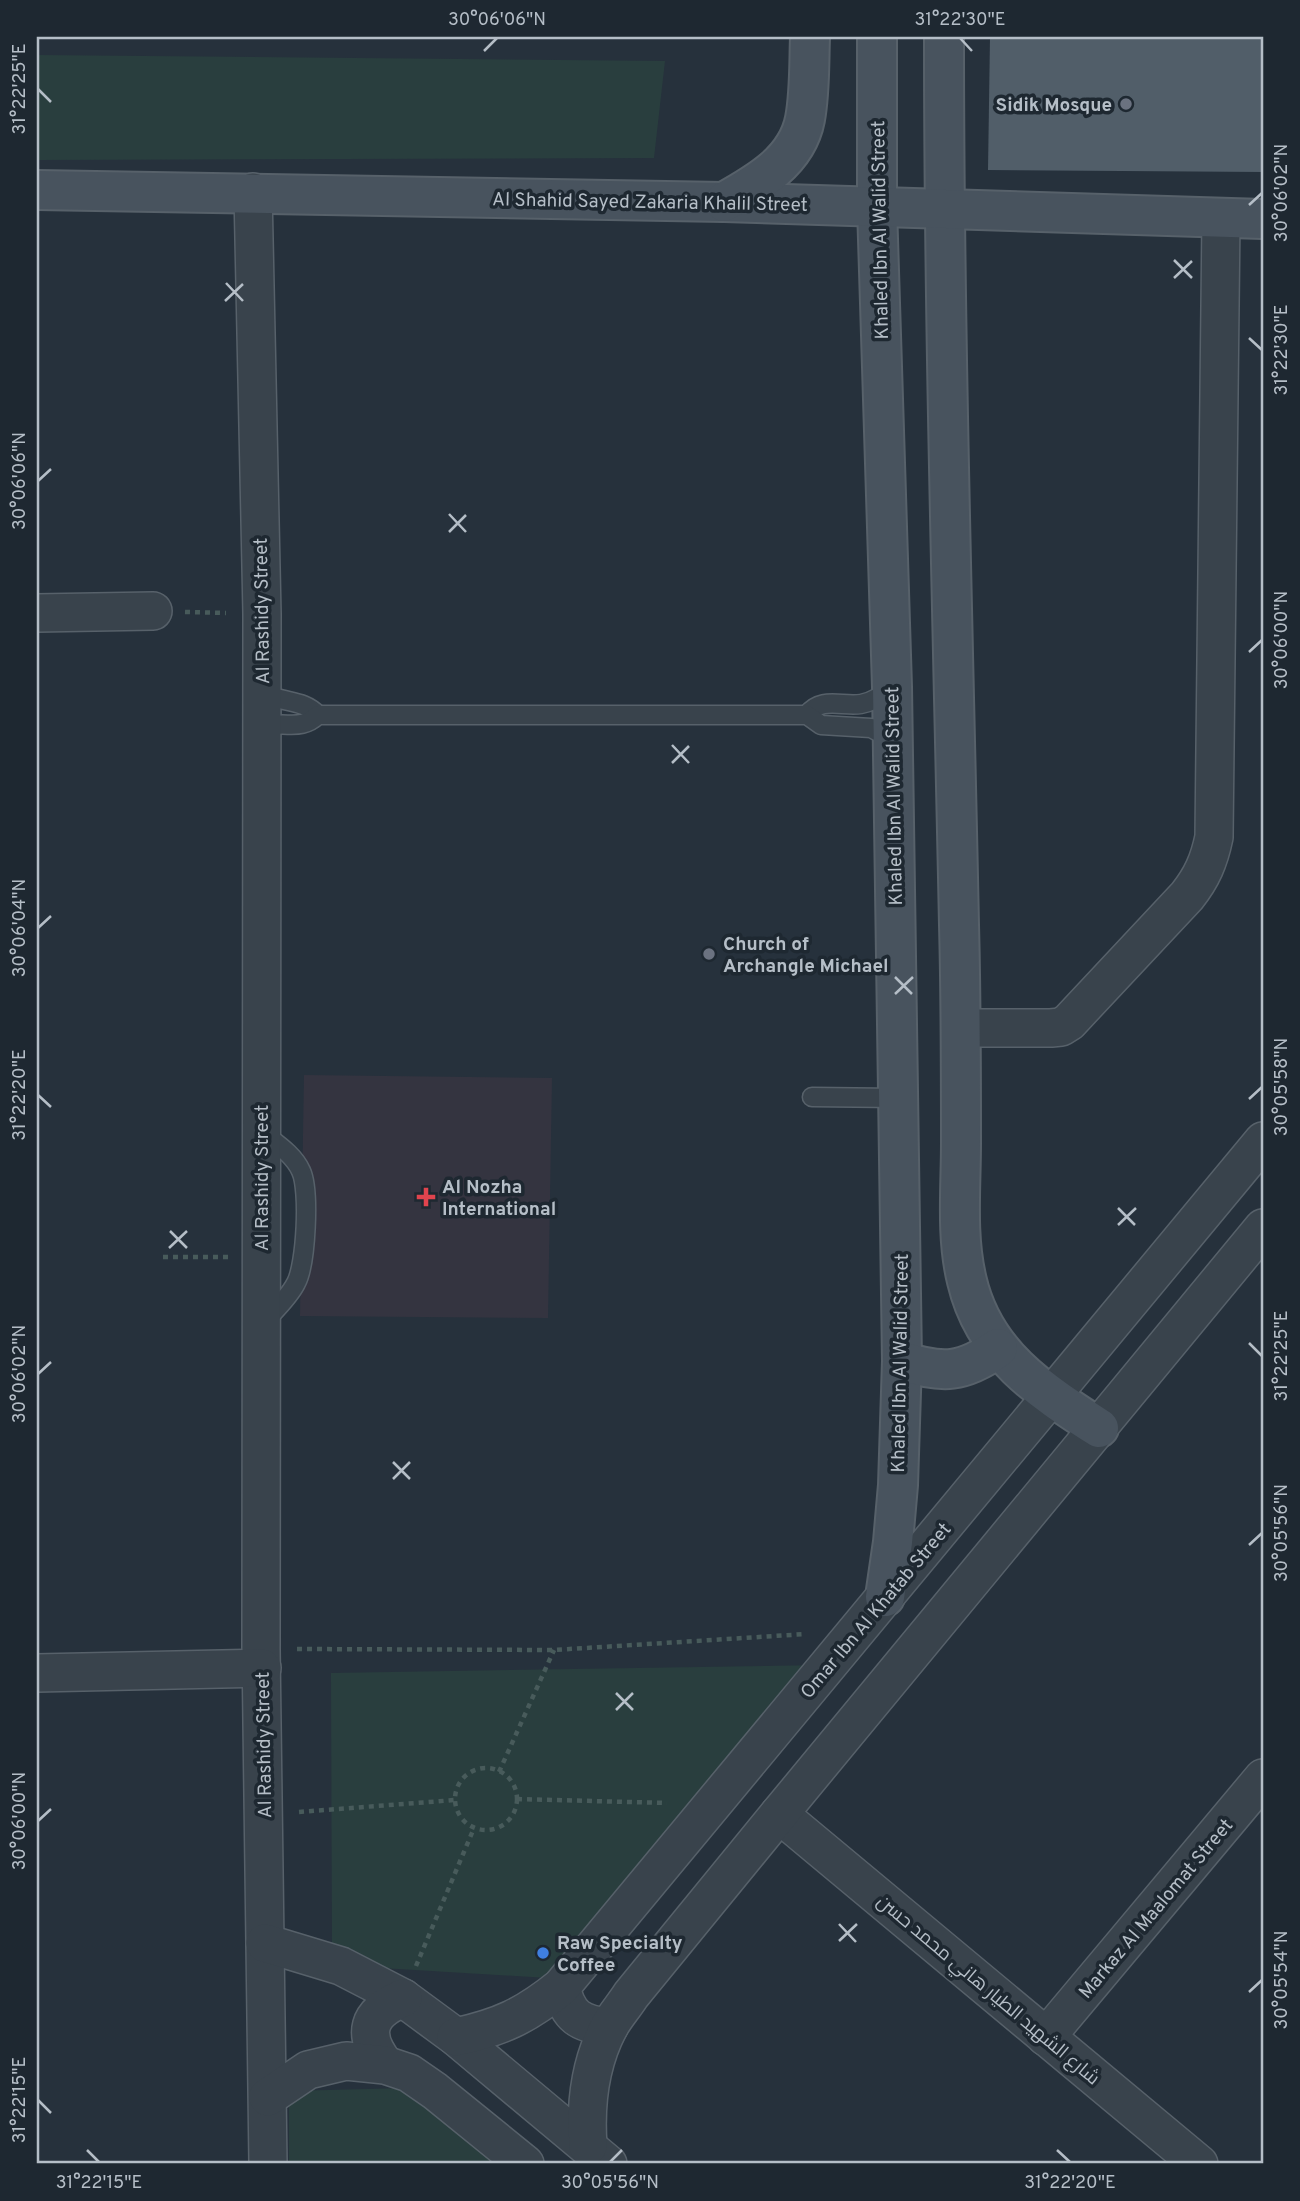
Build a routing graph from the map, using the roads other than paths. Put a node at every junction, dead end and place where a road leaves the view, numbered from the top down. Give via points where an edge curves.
1 (810, 37) edge
2 (877, 37) edge
3 (944, 37) edge
4 (37, 190) edge
5 (253, 192) junction
6 (724, 202) junction
7 (877, 207) junction
8 (944, 208) junction
9 (1221, 218) junction
10 (1263, 219) edge
11 (153, 611) road end
12 (37, 613) edge
13 (892, 687) junction
14 (261, 690) junction
15 (318, 715) junction
16 (807, 715) junction
17 (261, 730) junction
18 (892, 740) junction
19 (961, 1028) junction
20 (812, 1097) dead end
21 (898, 1098) junction
22 (261, 1131) junction
23 (1263, 1141) edge
24 (1263, 1228) edge
25 (261, 1326) junction
26 (998, 1348) junction
27 (902, 1361) junction
28 (1051, 1397) junction
29 (1099, 1428) junction
30 (885, 1597) junction
31 (261, 1658) junction
32 (37, 1673) edge
33 (1263, 1778) edge
34 (779, 1814) junction
35 (265, 1943) junction
36 (561, 1987) junction
37 (403, 1998) junction
38 (609, 2027) junction
39 (456, 2037) junction
40 (1046, 2037) junction
41 (385, 2064) junction
42 (268, 2096) junction
43 (598, 2155) edge
44 (268, 2164) edge
45 (526, 2164) edge
46 (1199, 2164) edge

1 - 6 street via 805,120 799,136 760,183
2 - 7 street, Khaled Ibn Al Walid Street
3 - 8 street
4 - 5 street, Al Shahid Sayed Zakaria Khalil Street
5 - 6 street, Al Shahid Sayed Zakaria Khalil Street
5 - 14 street, Al Rashidy Street
6 - 7 street, Al Shahid Sayed Zakaria Khalil Street
7 - 8 street, Al Shahid Sayed Zakaria Khalil Street
7 - 13 street, Khaled Ibn Al Walid Street
8 - 9 street, Al Shahid Sayed Zakaria Khalil Street
8 - 19 street
9 - 10 street, Al Shahid Sayed Zakaria Khalil Street
9 - 19 street via 1214,837 1209,859 1187,896 1069,1022 1051,1028
11 - 12 street
13 - 16 lane via 871,701 821,704
13 - 18 street, Khaled Ibn Al Walid Street
14 - 15 lane via 302,704
14 - 17 street, Al Rashidy Street
15 - 16 lane
15 - 17 lane via 306,724
16 - 18 lane via 821,724 871,728
17 - 22 street, Al Rashidy Street
18 - 21 street, Khaled Ibn Al Walid Street
19 - 26 street via 961,1247 967,1283
20 - 21 lane
21 - 27 street, Khaled Ibn Al Walid Street
22 - 25 street, Al Rashidy Street
22 - 25 lane via 290,1155 306,1184 303,1266 296,1284
23 - 28 street, Omar Ibn Al Khatab Street
24 - 29 street
25 - 31 street, Al Rashidy Street
26 - 27 street via 979,1362 954,1370
26 - 28 street via 1024,1377
27 - 30 street, Khaled Ibn Al Walid Street via 898,1485
28 - 29 street
28 - 30 street, Omar Ibn Al Khatab Street
29 - 34 street
30 - 36 street, Omar Ibn Al Khatab Street
31 - 32 street
31 - 35 street, Al Rashidy Street
33 - 40 street, Markaz Al Maalomat Street
34 - 38 street
34 - 40 street, شارع الشهيد الطيار هاني محمد حسن
35 - 37 street via 341,1966
35 - 42 street, Al Rashidy Street
36 - 38 street via 565,2004 576,2018
36 - 39 street, Omar Ibn Al Khatab Street via 534,2009 506,2023
37 - 39 street
37 - 41 street via 386,2004 375,2017 370,2034 374,2050
38 - 43 street via 588,2091 586,2115
39 - 43 street
40 - 46 street, شارع الشهيد الطيار هاني محمد حسن
41 - 42 street via 346,2061 308,2070
41 - 45 street via 435,2091
42 - 44 street, Al Rashidy Street

